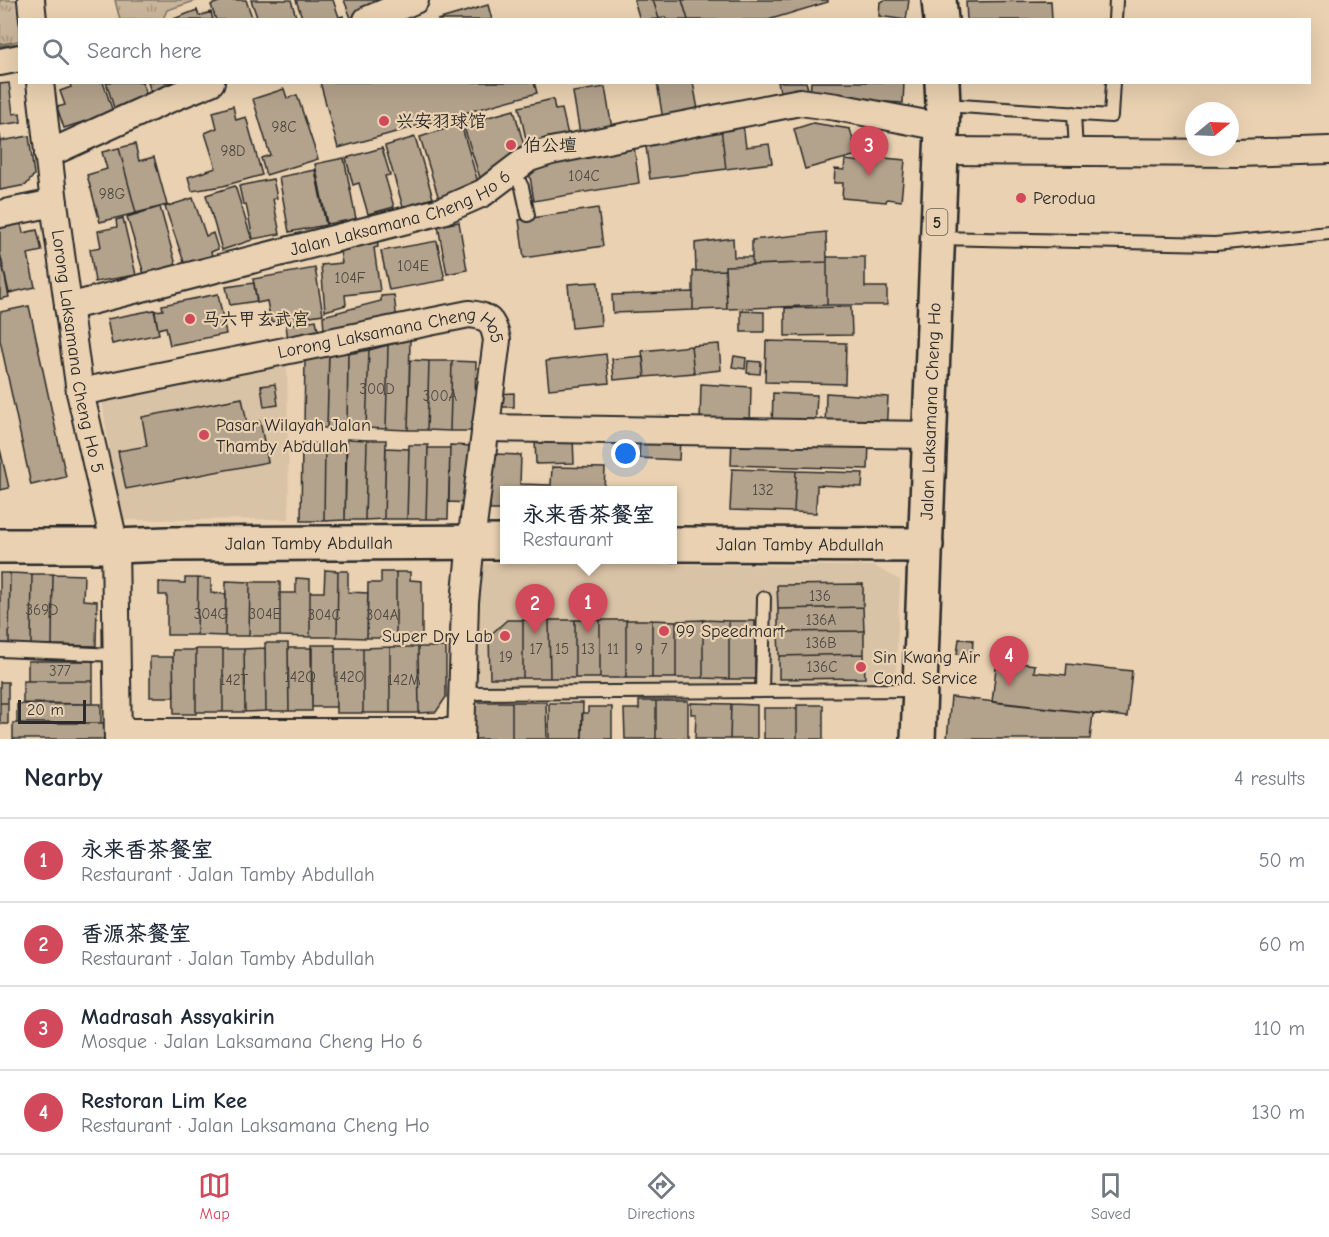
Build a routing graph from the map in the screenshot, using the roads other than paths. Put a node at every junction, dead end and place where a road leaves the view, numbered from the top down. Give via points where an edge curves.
1 (31, 0) edge
2 (415, 0) edge
3 (939, 0) edge
4 (1116, 0) edge
5 (33, 18) edge
6 (372, 18) edge
7 (941, 18) edge
8 (1115, 18) edge
9 (18, 58) edge
10 (0, 62) edge
11 (40, 84) edge
12 (206, 84) edge
13 (1113, 84) edge
14 (1074, 113) junction
15 (942, 116) edge
16 (1329, 150) edge
17 (1076, 152) junction
18 (48, 154) junction
19 (513, 171) junction
20 (54, 203) junction
21 (0, 214) edge
22 (528, 215) dead end
23 (1329, 233) edge
24 (936, 238) junction
25 (68, 307) junction
26 (80, 392) junction
27 (485, 428) junction
28 (929, 435) junction
29 (471, 542) junction
30 (500, 542) edge
31 (677, 544) edge
32 (926, 545) junction
33 (0, 546) edge
34 (115, 546) junction
35 (764, 598) dead end
36 (0, 650) edge
37 (117, 655) junction
38 (920, 690) junction
39 (762, 691) junction
40 (463, 693) junction
41 (118, 736) edge
42 (461, 736) edge
43 (918, 739) edge

1 - 5 street
2 - 6 street
3 - 7 street
4 - 8 lane
9 - 10 street
11 - 18 street, Lorong Laksamana Cheng Ho 5
12 - 18 street
13 - 14 lane via 1111,116
14 - 15 lane
14 - 17 lane
15 - 17 street, Jalan Laksamana Cheng Ho 6
15 - 19 street, Jalan Laksamana Cheng Ho 6 via 800,102 551,151 529,158
15 - 24 street, Jalan Laksamana Cheng Ho / 5
16 - 17 street, Jalan Laksamana Cheng Ho 6
18 - 20 street, Lorong Laksamana Cheng Ho 5
19 - 22 lane via 522,187
19 - 25 street, Jalan Laksamana Cheng Ho 6 via 483,193 442,211
20 - 21 street
20 - 25 street, Lorong Laksamana Cheng Ho 5
23 - 24 lane via 1215,244
24 - 28 street, Jalan Laksamana Cheng Ho / 5
25 - 26 street, Lorong Laksamana Cheng Ho 5
26 - 27 street, Lorong Laksamana Cheng Ho5 via 469,314 483,315 494,325 496,340
26 - 34 street, Lorong Laksamana Cheng Ho 5
27 - 28 street
27 - 29 street, Lorong Laksamana Cheng Ho5
28 - 32 street, Jalan Laksamana Cheng Ho / 5
29 - 30 street, Jalan Tamby Abdullah
29 - 34 street, Jalan Tamby Abdullah
29 - 40 street, Lorong Laksamana Cheng Ho5
31 - 32 street, Jalan Tamby Abdullah
32 - 38 street, Jalan Laksamana Cheng Ho / 5
33 - 34 street, Jalan Tamby Abdullah
34 - 37 street, Lorong Laksamana Cheng Ho 5
35 - 39 lane
36 - 37 lane
37 - 41 street, Lorong Laksamana Cheng Ho 5
38 - 39 lane
38 - 43 street, Jalan Laksamana Cheng Ho / 5
39 - 40 lane
40 - 42 street, Lorong Laksamana Cheng Ho5
41 - 42 street

